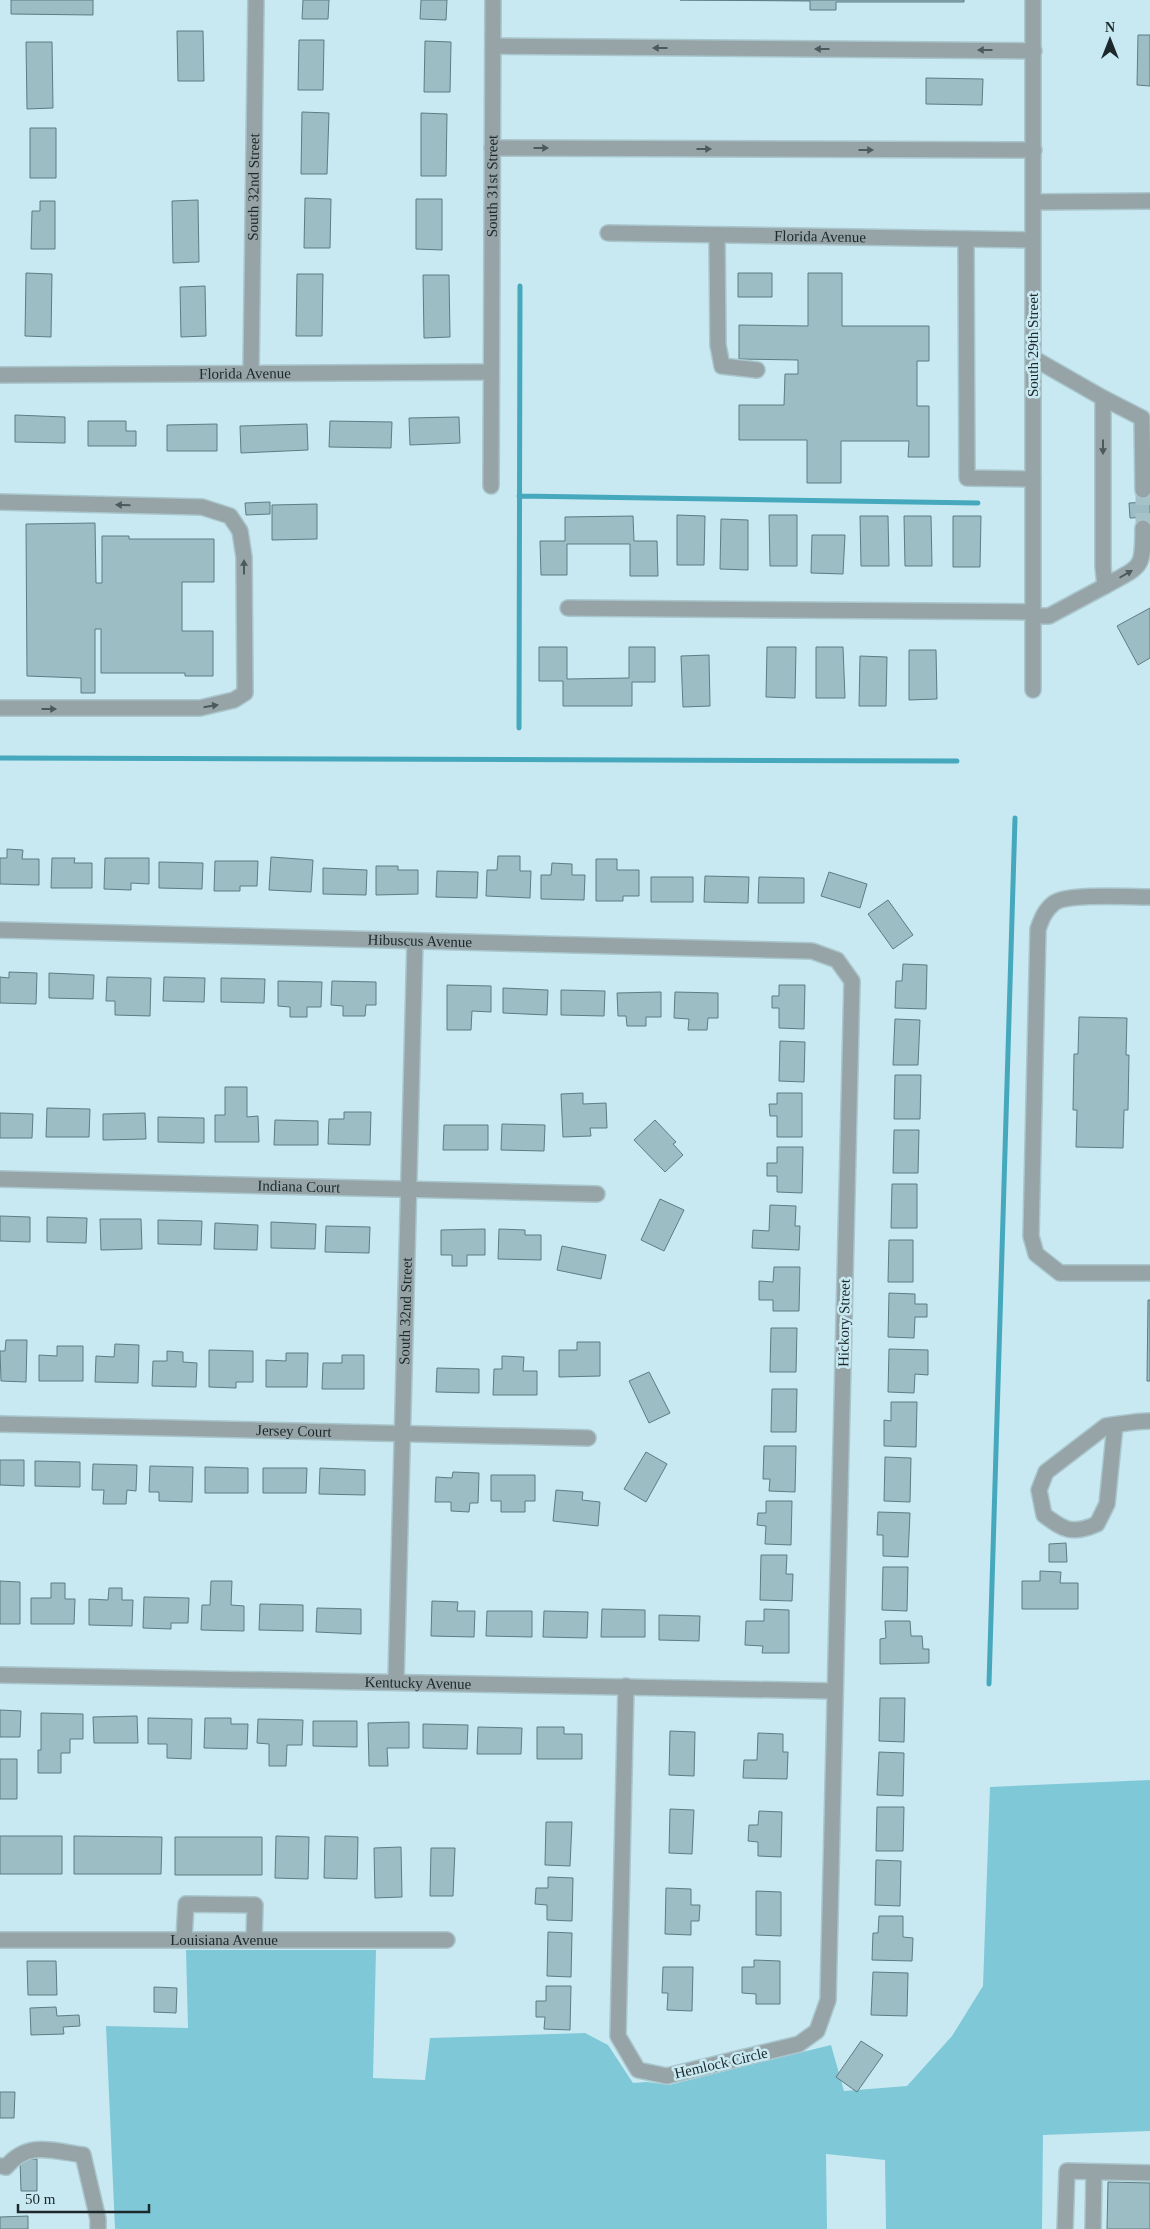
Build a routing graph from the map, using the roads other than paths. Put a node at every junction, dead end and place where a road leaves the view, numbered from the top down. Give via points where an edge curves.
1 (256, 0) edge
2 (493, 0) edge
3 (1033, 0) edge
4 (493, 46) junction
5 (1034, 51) junction
6 (492, 148) junction
7 (1034, 150) junction
8 (1150, 201) edge
9 (1034, 202) junction
10 (608, 233) dead end
11 (717, 235) junction
12 (966, 239) junction
13 (1033, 240) junction
14 (1033, 358) junction
15 (757, 370) dead end
16 (490, 372) junction
17 (251, 373) junction
18 (0, 375) edge
19 (1103, 398) junction
20 (1033, 479) junction
21 (491, 486) dead end
22 (1143, 490) tunnel mouth
23 (0, 502) edge
24 (1143, 528) tunnel mouth
25 (1105, 586) junction
26 (568, 608) dead end
27 (1033, 614) junction
28 (1033, 690) dead end
29 (0, 708) edge
30 (1150, 897) edge
31 (0, 930) edge
32 (415, 941) junction
33 (838, 960) joint
34 (0, 1179) edge
35 (410, 1189) junction
36 (597, 1194) dead end
37 (1150, 1273) edge
38 (1150, 1421) edge
39 (0, 1424) edge
40 (1115, 1425) junction
41 (404, 1434) junction
42 (588, 1438) dead end
43 (0, 1675) edge
44 (396, 1682) junction
45 (626, 1686) junction
46 (835, 1691) junction
47 (184, 1939) junction
48 (0, 1940) edge
49 (254, 1940) junction
50 (447, 1940) dead end
51 (0, 2166) edge
52 (1094, 2172) junction
53 (1150, 2173) edge
54 (98, 2229) edge
55 (1065, 2229) edge
56 (1093, 2229) edge

1 - 17 street, South 32nd Street
2 - 4 street, South 31st Street
3 - 5 street, South 29th Street
5 -> 4 street
4 - 6 street, South 31st Street
5 - 7 street, South 29th Street
6 -> 7 street
6 - 16 street, South 31st Street
7 - 9 street, South 29th Street
8 - 9 street
9 - 13 street, South 29th Street
10 - 11 street, Florida Avenue
11 - 12 street, Florida Avenue
11 - 15 street via 718,345 722,366
12 - 13 street, Florida Avenue
12 - 20 street via 967,478
13 - 14 street, South 29th Street
14 - 19 street
14 - 20 street, South 29th Street
16 - 17 street, Florida Avenue
16 - 21 street, South 31st Street
17 - 18 street, Florida Avenue
19 - 22 street via 1142,418
19 -> 25 street via 1102,567
20 - 27 street, South 29th Street
29 -> 23 street via 200,708 234,700 244,693 244,557 240,531 230,516 202,507
25 -> 24 street via 1136,568 1143,558
25 - 27 street via 1049,616
26 - 27 street
27 - 28 street, South 29th Street
30 - 37 street via 1069,898 1055,902 1044,913 1038,929 1031,1236 1036,1254 1060,1273
31 - 32 street, Hibuscus Avenue
32 - 33 street, Hibuscus Avenue via 812,951
32 - 35 street, South 32nd Street
33 - 46 street, Hickory Street via 852,981
34 - 35 street, Indiana Court
35 - 36 street, Indiana Court
35 - 41 street, South 32nd Street
38 - 40 street
39 - 41 street, Jersey Court
40 - 40 street via 1106,1426 1090,1436 1046,1472 1038,1490 1044,1515 1064,1530 1083,1530 1097,1524 1107,1504
41 - 42 street, Jersey Court
41 - 44 street, South 32nd Street
43 - 44 street, Kentucky Avenue
44 - 45 street, Kentucky Avenue
45 - 46 street, Kentucky Avenue
45 - 46 street, Hemlock Circle via 618,2036 638,2070 667,2076 799,2044 817,2031 828,2000
47 - 48 street, Louisiana Avenue
47 - 49 street, Louisiana Avenue
47 - 49 street via 186,1904 255,1905
49 - 50 street, Louisiana Avenue
51 - 54 street via 6,2167 16,2155 40,2148 83,2156
52 - 53 street
52 - 55 street via 1067,2171
52 - 56 street

